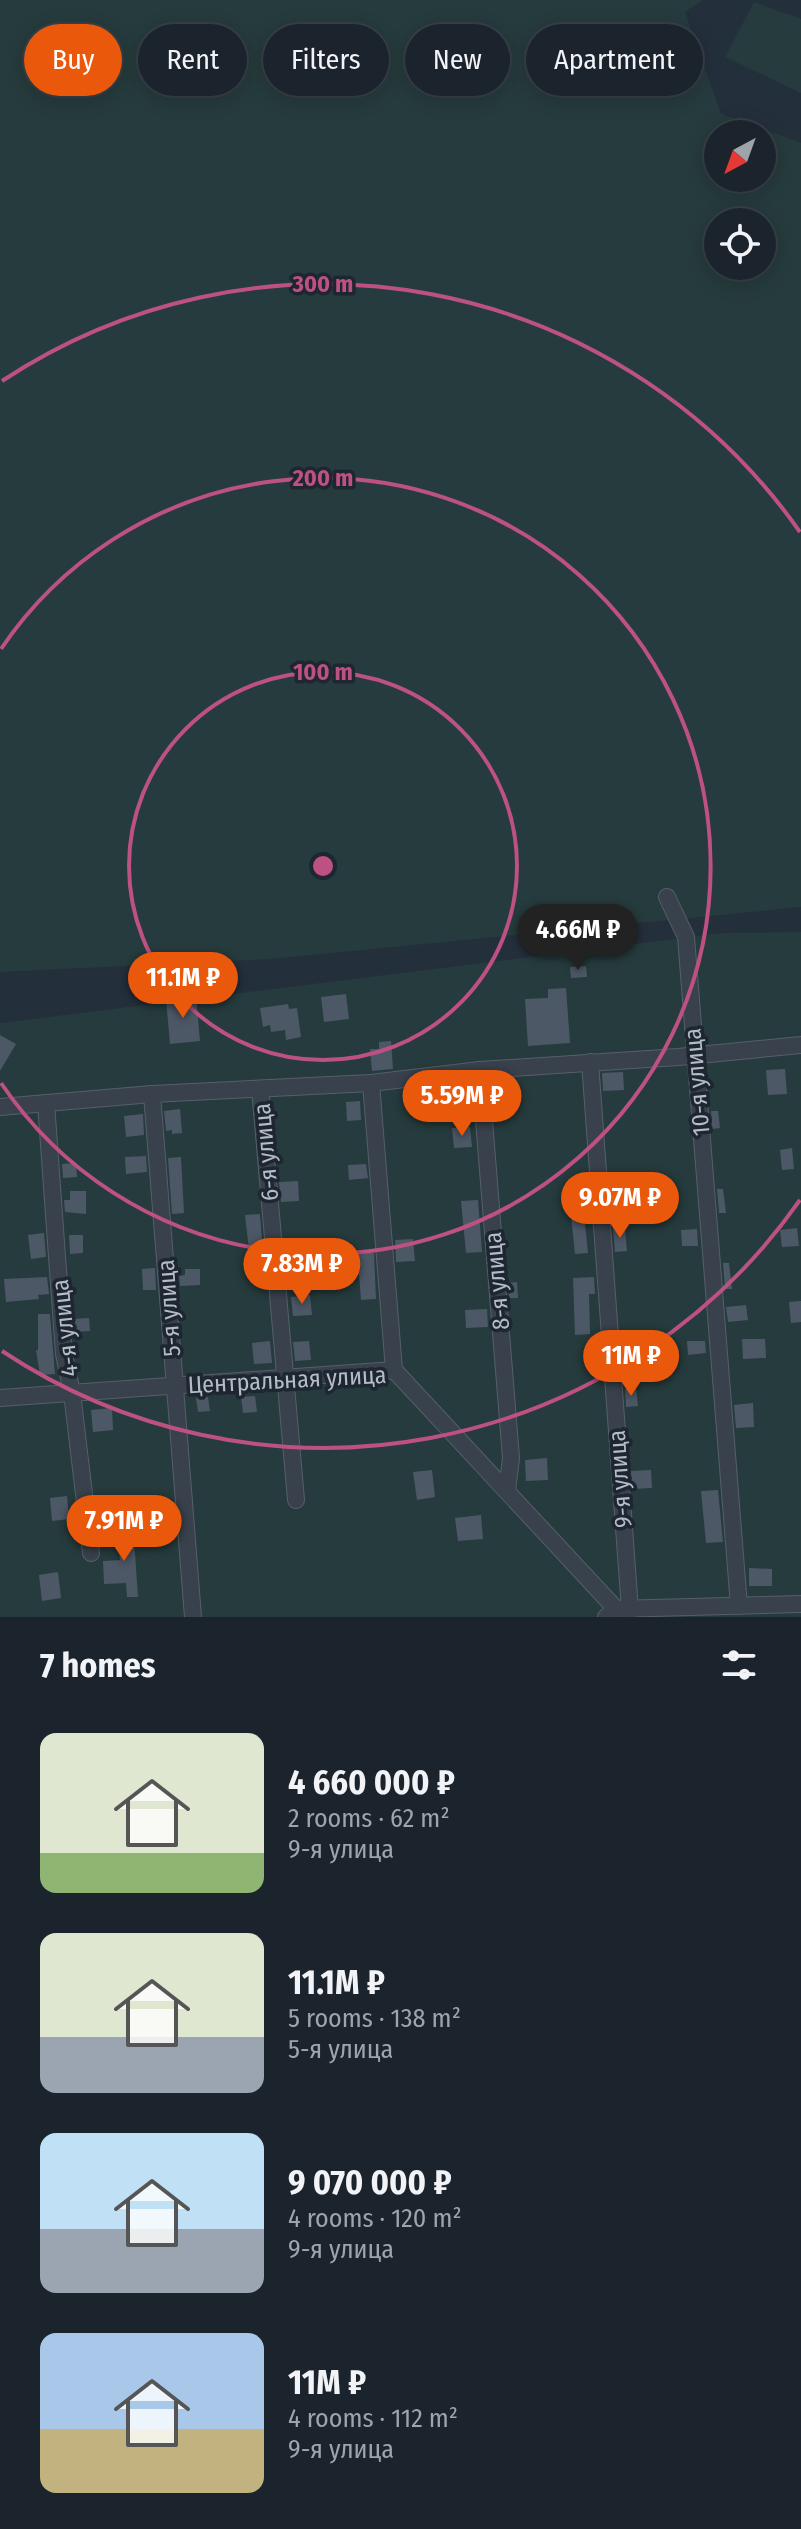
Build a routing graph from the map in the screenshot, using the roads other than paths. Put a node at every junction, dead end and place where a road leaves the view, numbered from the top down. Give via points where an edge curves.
1 (667, 897) dead end
2 (801, 1045) edge
3 (693, 1055) junction
4 (590, 1062) junction
5 (480, 1070) junction
6 (371, 1083) junction
7 (260, 1089) junction
8 (152, 1094) junction
9 (46, 1103) junction
10 (0, 1107) edge
11 (394, 1370) junction
12 (285, 1378) junction
13 (175, 1386) junction
14 (72, 1393) junction
15 (0, 1398) edge
16 (507, 1491) junction
17 (296, 1500) dead end
18 (91, 1553) dead end
19 (801, 1604) edge
20 (739, 1606) junction
21 (617, 1612) edge
22 (193, 1617) edge

1 - 3 street, 10-я улица via 686,937
2 - 3 street
3 - 4 street
3 - 20 street, 10-я улица
4 - 5 street
4 - 21 street, 9-я улица
5 - 6 street
5 - 16 street, 8-я улица via 511,1458
6 - 7 street
6 - 11 street
7 - 8 street
7 - 12 street, 6-я улица
8 - 9 street
8 - 13 street, 5-я улица
9 - 10 street
9 - 14 street, 4-я улица via 64,1354
11 - 12 street, Центральная улица
11 - 16 street, Центральная улица
12 - 13 street, Центральная улица
12 - 17 street, 6-я улица
13 - 14 street, Центральная улица
13 - 22 street, 5-я улица
14 - 15 street, Центральная улица
14 - 18 street, 4-я улица
16 - 21 street, Центральная улица
19 - 20 street
20 - 21 street

